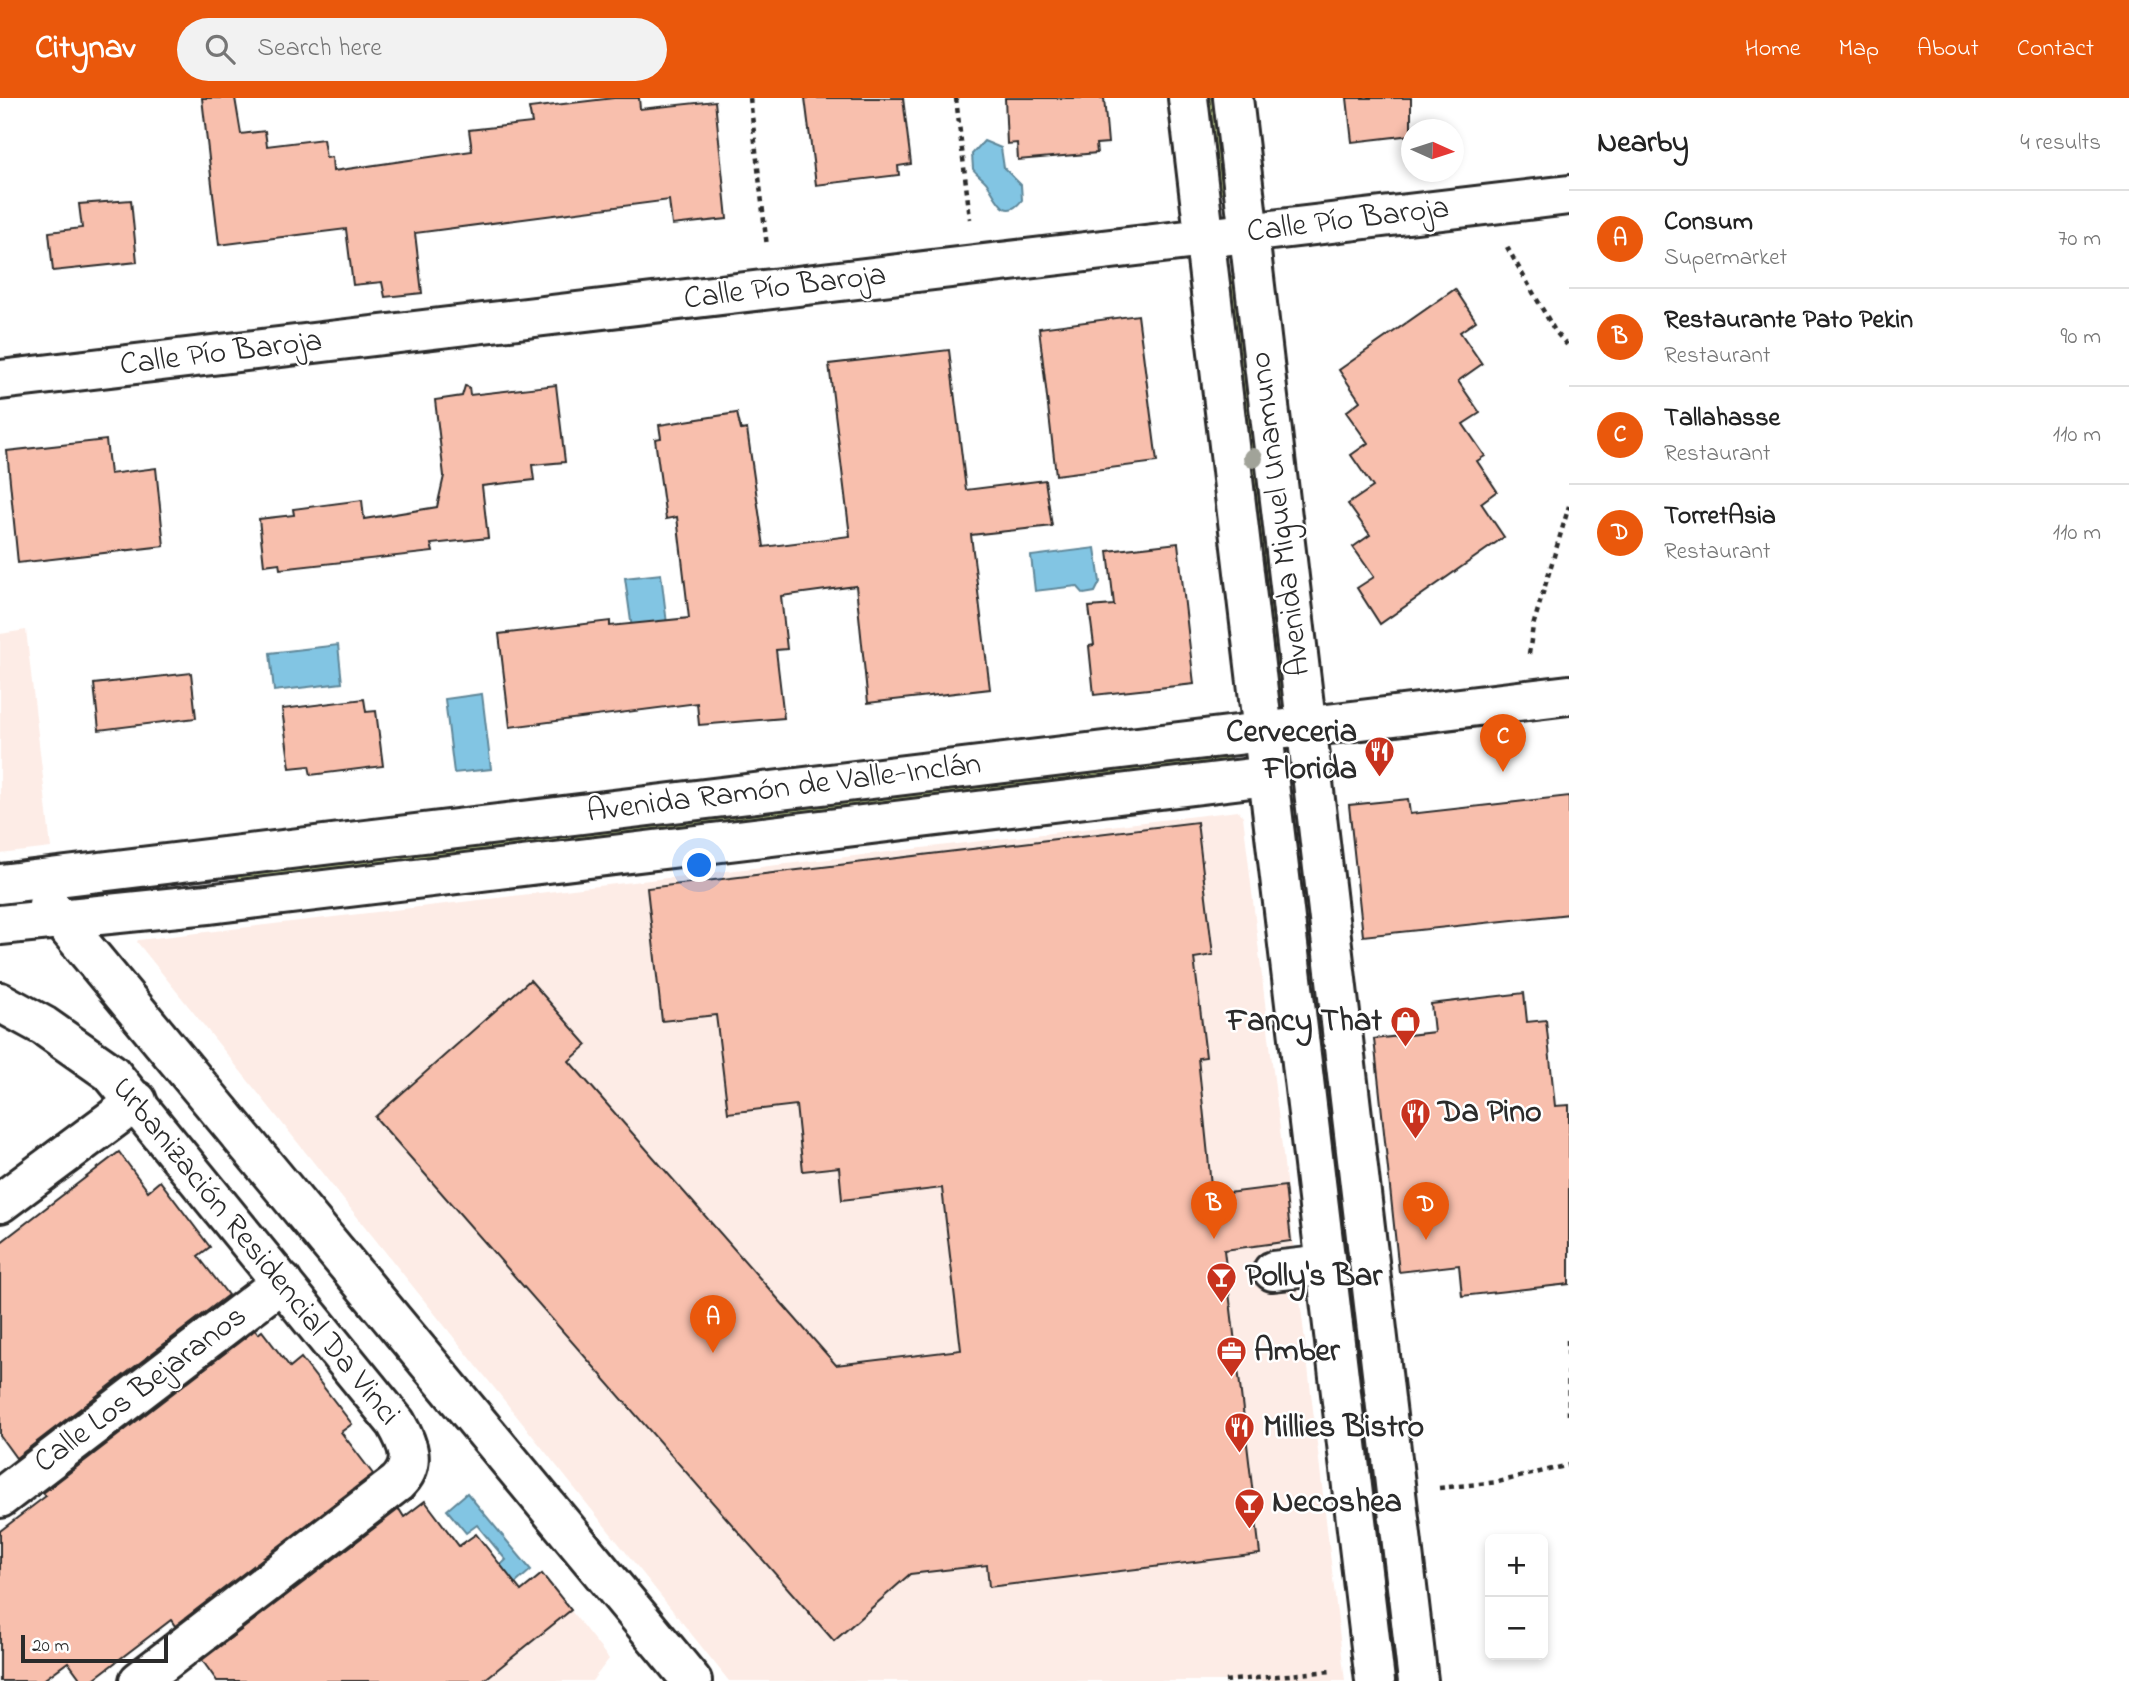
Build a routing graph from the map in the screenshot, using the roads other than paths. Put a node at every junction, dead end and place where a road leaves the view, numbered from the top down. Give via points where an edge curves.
1 (1188, 98) edge
2 (1233, 98) edge
3 (1569, 194) edge
4 (1249, 233) junction
5 (1204, 238) junction
6 (0, 380) edge
7 (1569, 695) edge
8 (1306, 727) junction
9 (1263, 732) junction
10 (1268, 776) junction
11 (14, 883) edge
12 (60, 918) junction
13 (0, 925) edge
14 (0, 1002) edge
15 (136, 1101) junction
16 (0, 1203) edge
17 (1326, 1265) junction
18 (1273, 1272) dead end
19 (282, 1282) junction
20 (0, 1498) edge
21 (139, 1681) edge
22 (692, 1681) edge
23 (1375, 1681) edge
24 (1418, 1681) edge

1 - 5 street, Avenida Miguel Unamuno
2 - 4 street, Avenida Miguel Unamuno
3 - 4 street, Calle Pío Baroja
4 - 5 street, Calle Pío Baroja
4 - 8 street, Avenida Miguel Unamuno
5 - 6 street, Calle Pío Baroja
5 - 9 street, Avenida Miguel Unamuno
7 - 8 street, Avenida Ramón de Valle-Inclán
8 - 9 street, Avenida Ramón de Valle-Inclán
8 - 24 street, Avenida Miguel Unamuno
9 - 10 street, Avenida Miguel Unamuno
9 - 11 street, Avenida Ramón de Valle-Inclán
10 - 12 street, Avenida Ramón de Valle-Inclán
10 - 17 street, Avenida Miguel Unamuno
11 - 12 street
12 - 13 street, Avenida Ramón de Valle-Inclán
12 - 22 street
14 - 15 street, Urbanización Residencial Da Vinci via 73,1045 111,1073
15 - 16 street
15 - 19 street, Urbanización Residencial Da Vinci
17 - 18 street
17 - 23 street, Avenida Miguel Unamuno
19 - 20 street, Calle Los Bejaranos
19 - 21 street, Urbanización Residencial Da Vinci via 396,1423 408,1445 409,1466 397,1483

